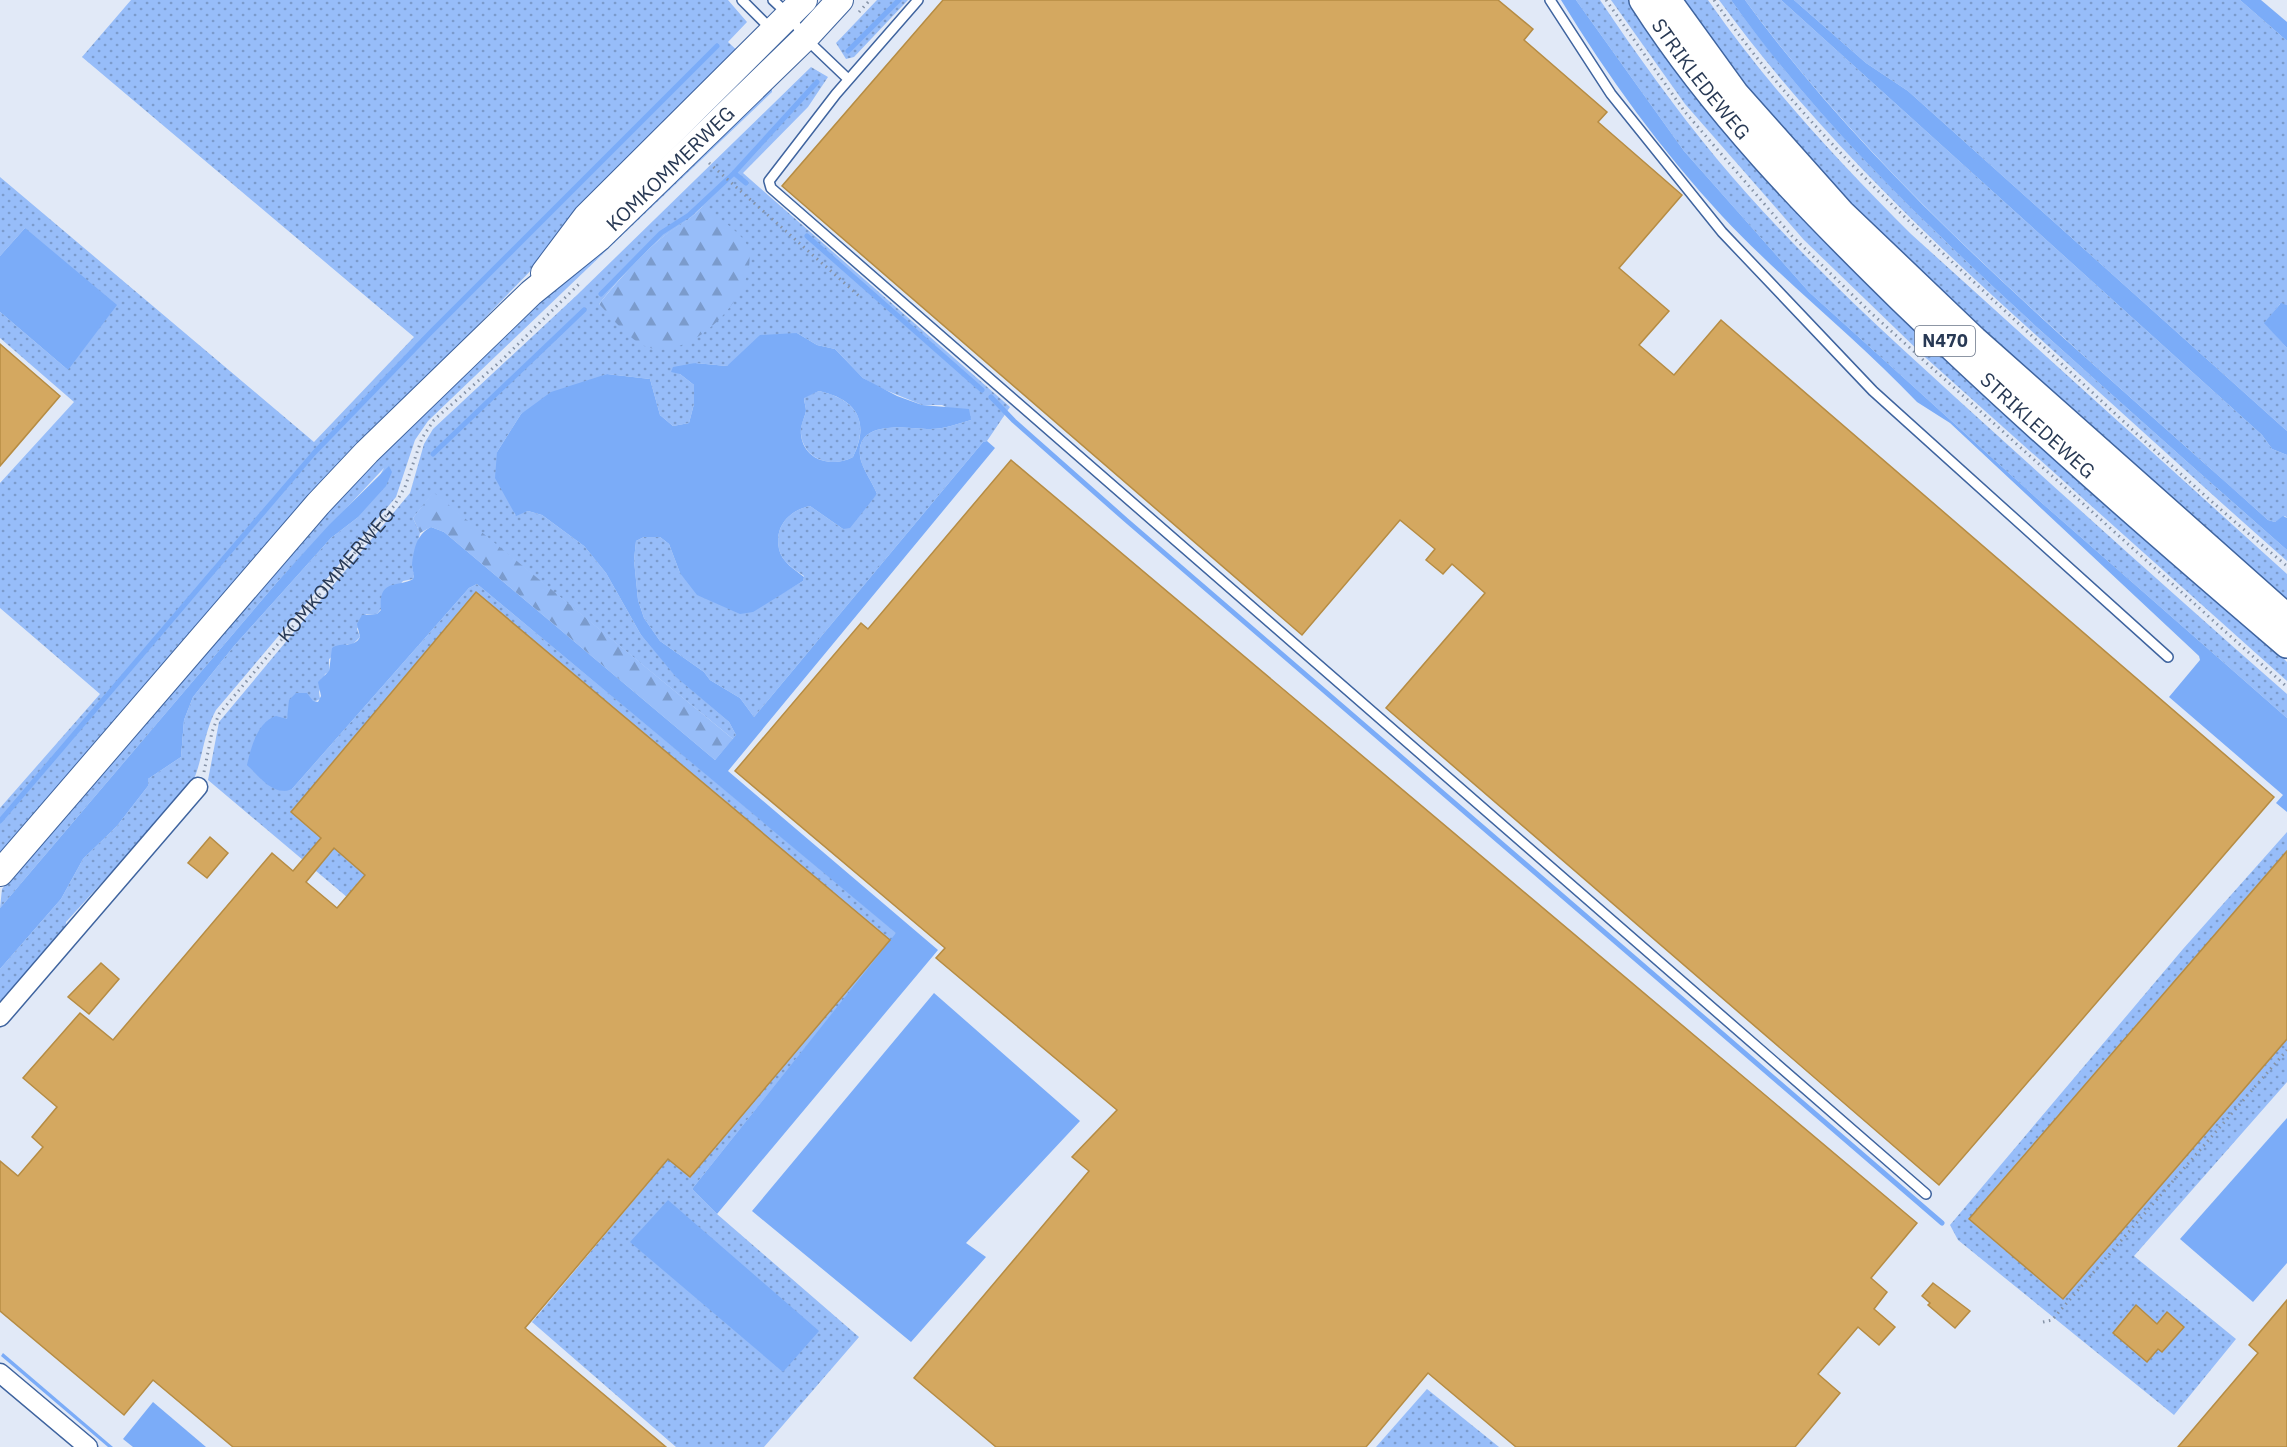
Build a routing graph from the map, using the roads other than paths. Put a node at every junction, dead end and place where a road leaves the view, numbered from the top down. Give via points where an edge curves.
1 (742, 0) edge
2 (918, 0) edge
3 (1550, 0) edge
4 (1643, 0) edge
5 (1668, 0) edge
6 (849, 6) edge
7 (789, 22) edge
8 (848, 79) junction
9 (2287, 618) edge
10 (2287, 644) edge
11 (2168, 657) dead end
12 (198, 787) road end
13 (0, 873) edge
14 (0, 1017) edge
15 (1926, 1194) dead end
16 (0, 1373) edge
17 (88, 1447) edge

1 - 7 lane
2 - 8 lane
3 - 11 lane via 1611,94 1722,232 1873,391
4 - 10 main road, STRIKLEDEWEG / N470 via 1720,106 1826,226 1976,370
5 - 9 main road, STRIKLEDEWEG / N470 via 1735,94 1850,221 1974,340
6 - 7 main road, KOMKOMMERWEG
7 - 8 lane
7 - 13 main road, KOMKOMMERWEG via 586,217 531,293 318,504
8 - 15 lane via 769,181 771,188
12 - 14 street
16 - 17 street

